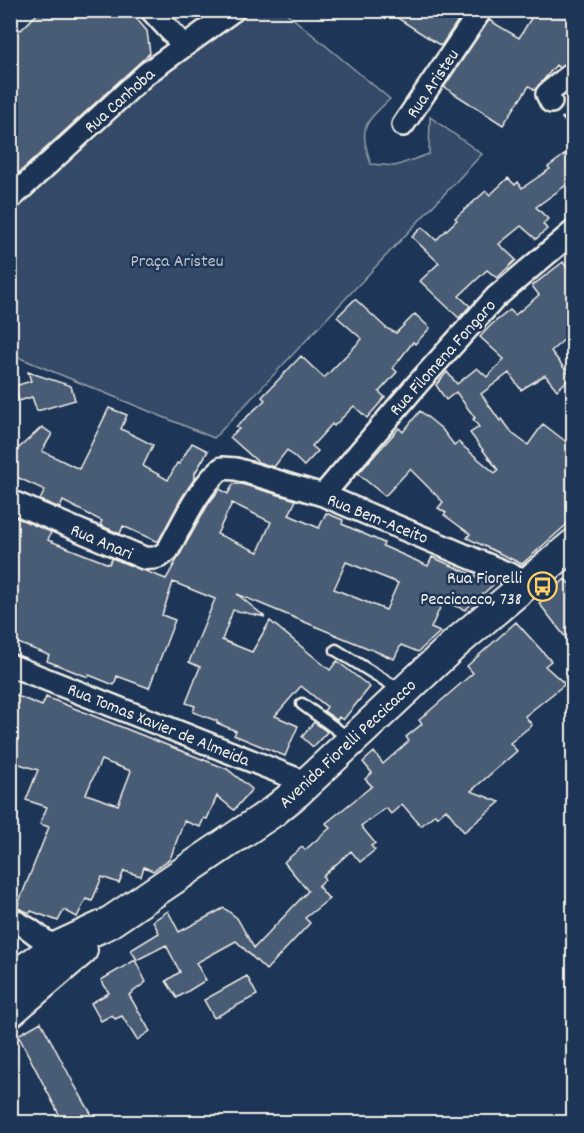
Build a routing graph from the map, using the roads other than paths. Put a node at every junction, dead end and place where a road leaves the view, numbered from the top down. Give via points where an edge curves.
1 (151, 10) edge
2 (234, 10) edge
3 (481, 10) edge
4 (184, 46) junction
5 (573, 72) edge
6 (551, 102) dead end
7 (403, 125) dead end
8 (10, 199) edge
9 (573, 231) edge
10 (222, 468) joint
11 (323, 495) junction
12 (10, 501) edge
13 (573, 544) edge
14 (528, 582) junction
15 (336, 650) dead end
16 (10, 665) edge
17 (403, 692) junction
18 (302, 704) dead end
19 (352, 741) junction
20 (307, 783) junction
21 (10, 918) edge
22 (63, 954) junction
23 (10, 979) edge
24 (10, 1012) edge

1 - 4 street
2 - 4 street, Rua Canhoba
3 - 7 street, Rua Aristeu
4 - 8 street, Rua Canhoba via 147,73
5 - 6 street via 549,92
9 - 11 street, Rua Filomena Fongaro via 496,297
10 - 11 street, Rua Bem-Aceito
10 - 12 street, Rua Anari via 199,494 168,550 153,559
11 - 14 street, Rua Bem-Aceito
13 - 14 main road, Avenida Fiorelli Peccicacco
14 - 17 main road, Avenida Fiorelli Peccicacco
15 - 17 lane
16 - 20 street, Rua Tomas Xavier de Almeida
17 - 19 main road, Avenida Fiorelli Peccicacco
18 - 19 lane
19 - 20 main road, Avenida Fiorelli Peccicacco
20 - 22 main road, Avenida Fiorelli Peccicacco via 256,824
21 - 22 street
22 - 23 main road, Avenida Fiorelli Peccicacco
22 - 24 main road, Avenida Fiorelli Peccicacco

